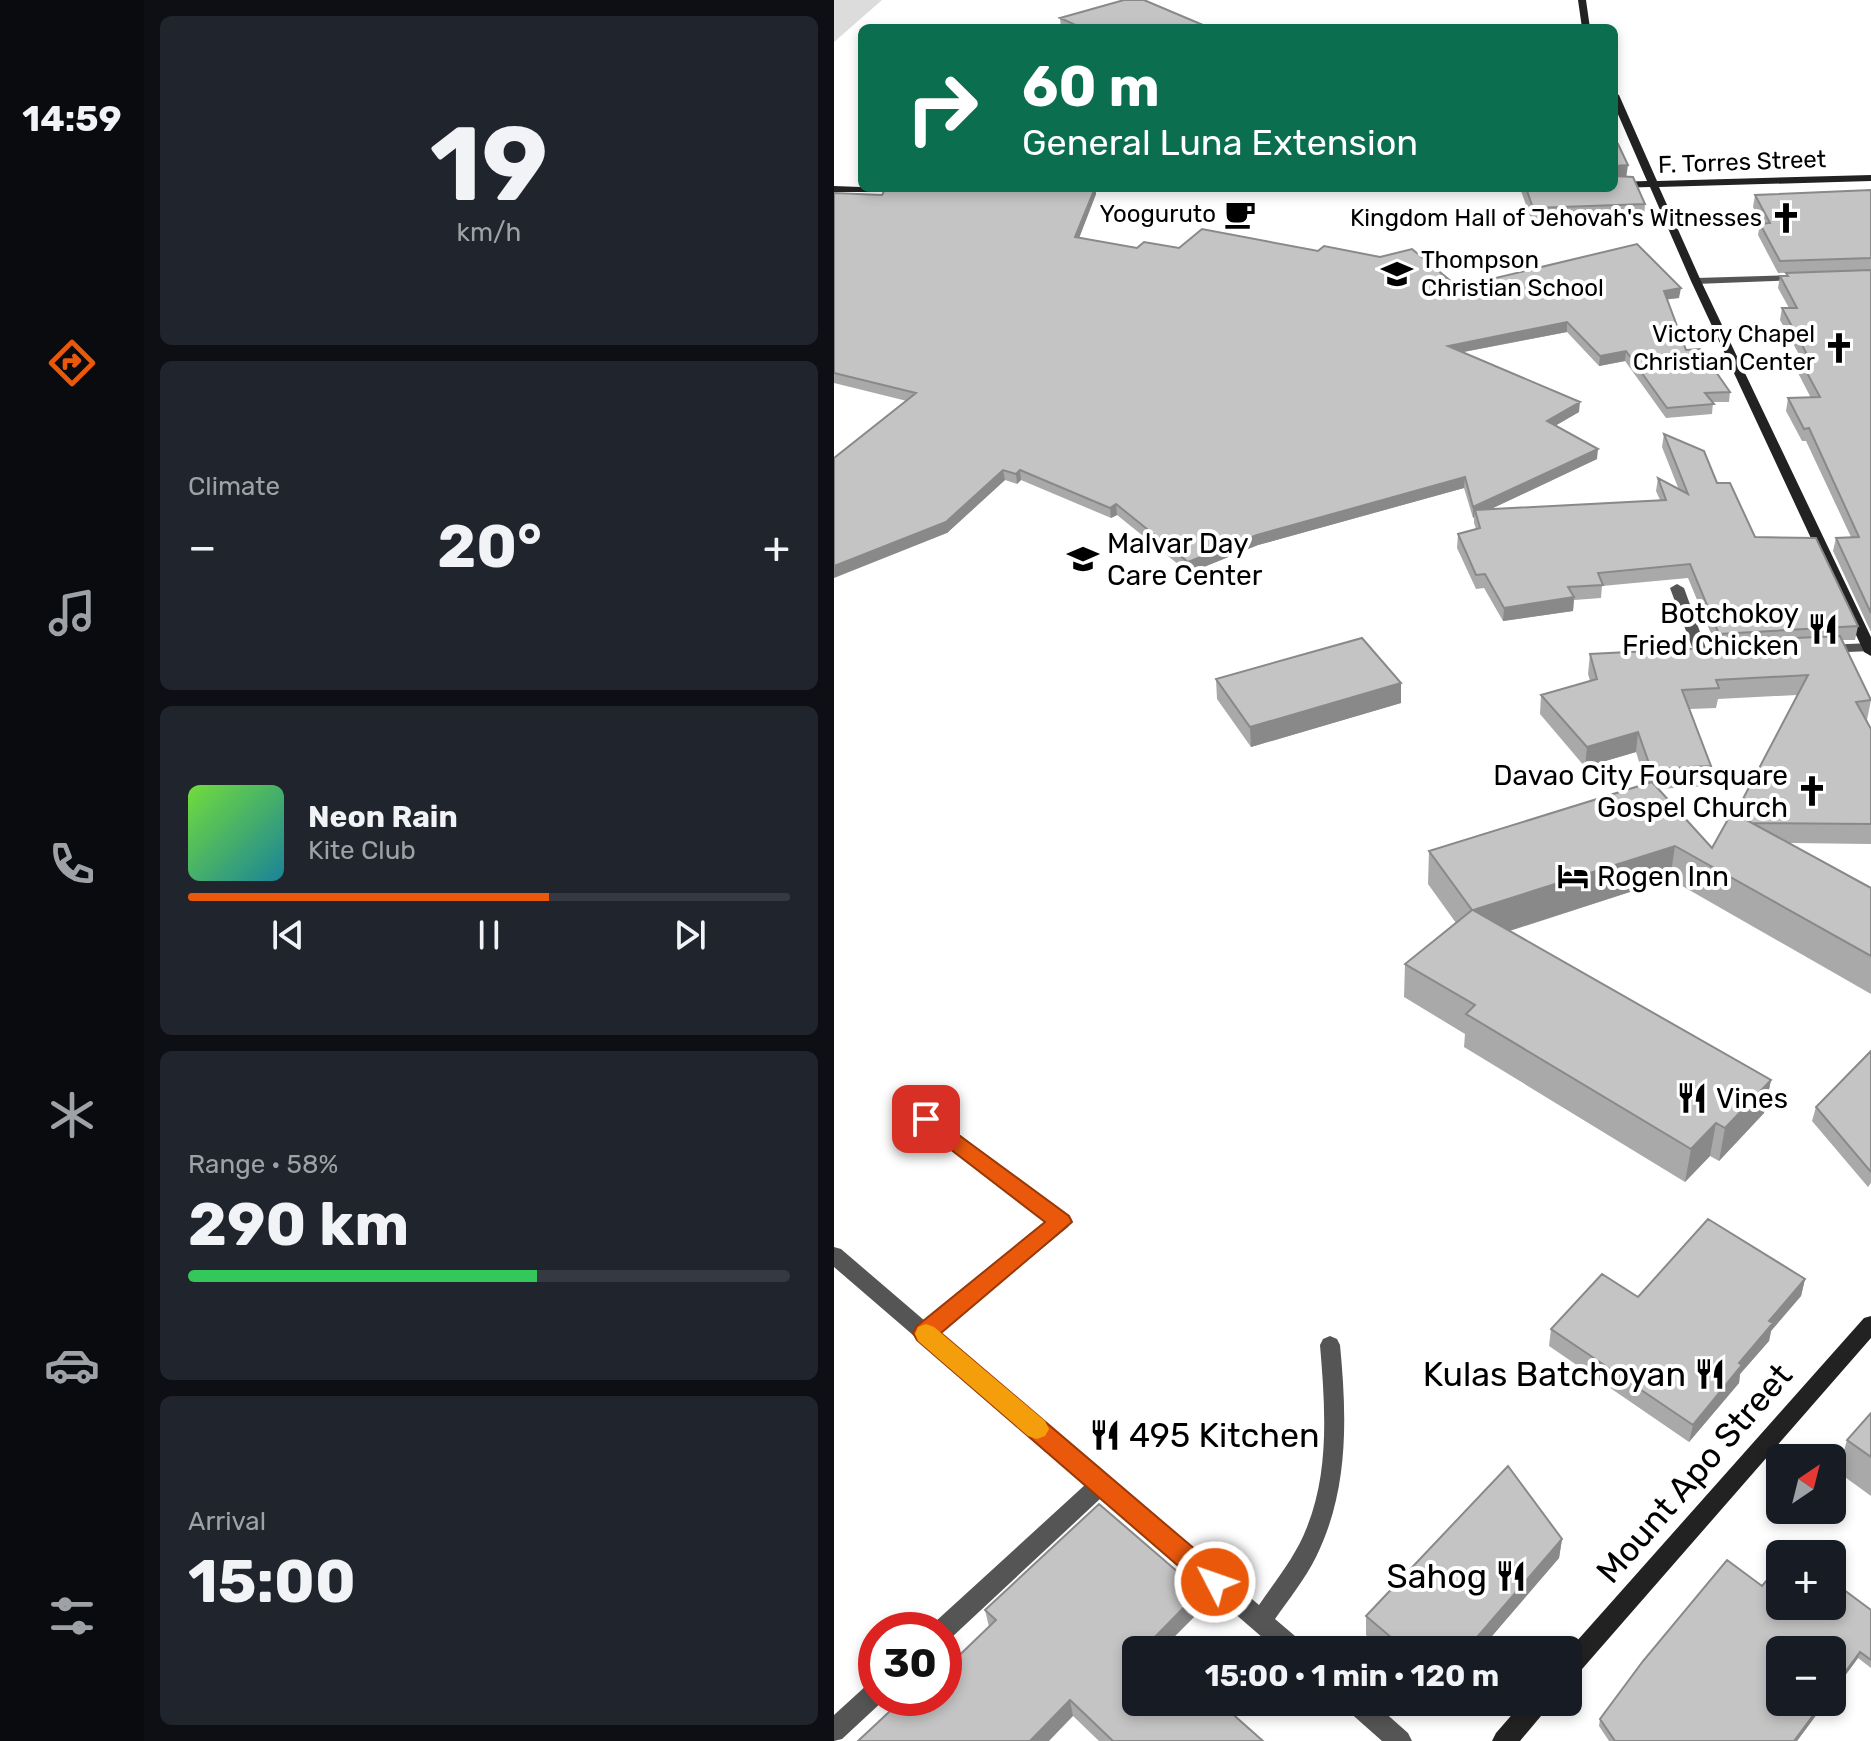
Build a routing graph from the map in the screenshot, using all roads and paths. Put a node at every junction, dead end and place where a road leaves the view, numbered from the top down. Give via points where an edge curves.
1 (1582, 0) edge
2 (1585, 24) edge
3 (1618, 104) edge
4 (1871, 178) edge
5 (1655, 184) junction
6 (1618, 185) edge
7 (834, 189) edge
8 (858, 189) edge
9 (1807, 277) edge
10 (1696, 281) junction
11 (1677, 588) dead end
12 (1870, 649) edge
13 (1808, 650) edge
14 (1732, 654) edge
15 (904, 1102) dead end
16 (834, 1255) edge
17 (1871, 1324) edge
18 (925, 1333) junction
19 (1330, 1345) dead end
20 (1101, 1484) junction
21 (962, 1612) edge
22 (1261, 1621) junction
23 (1278, 1636) edge
24 (1582, 1652) edge
25 (858, 1709) edge
26 (1371, 1716) edge
27 (1526, 1716) edge
28 (834, 1731) edge
29 (1400, 1741) edge
30 (1504, 1741) edge

1 - 2 street
3 - 5 street
4 - 5 street, F. Torres Street
5 - 6 street, F. Torres Street
5 - 10 street
7 - 8 street
9 - 10 street
10 - 12 street
11 - 14 street via 1702,655
12 - 13 street
15 - 18 street via 1061,1222
16 - 18 street
17 - 24 street, Mount Apo Street
18 - 20 street
19 - 22 street via 1335,1424 1322,1512 1309,1549
20 - 21 street
20 - 22 street
22 - 23 street
25 - 28 street
26 - 29 street
27 - 30 street

